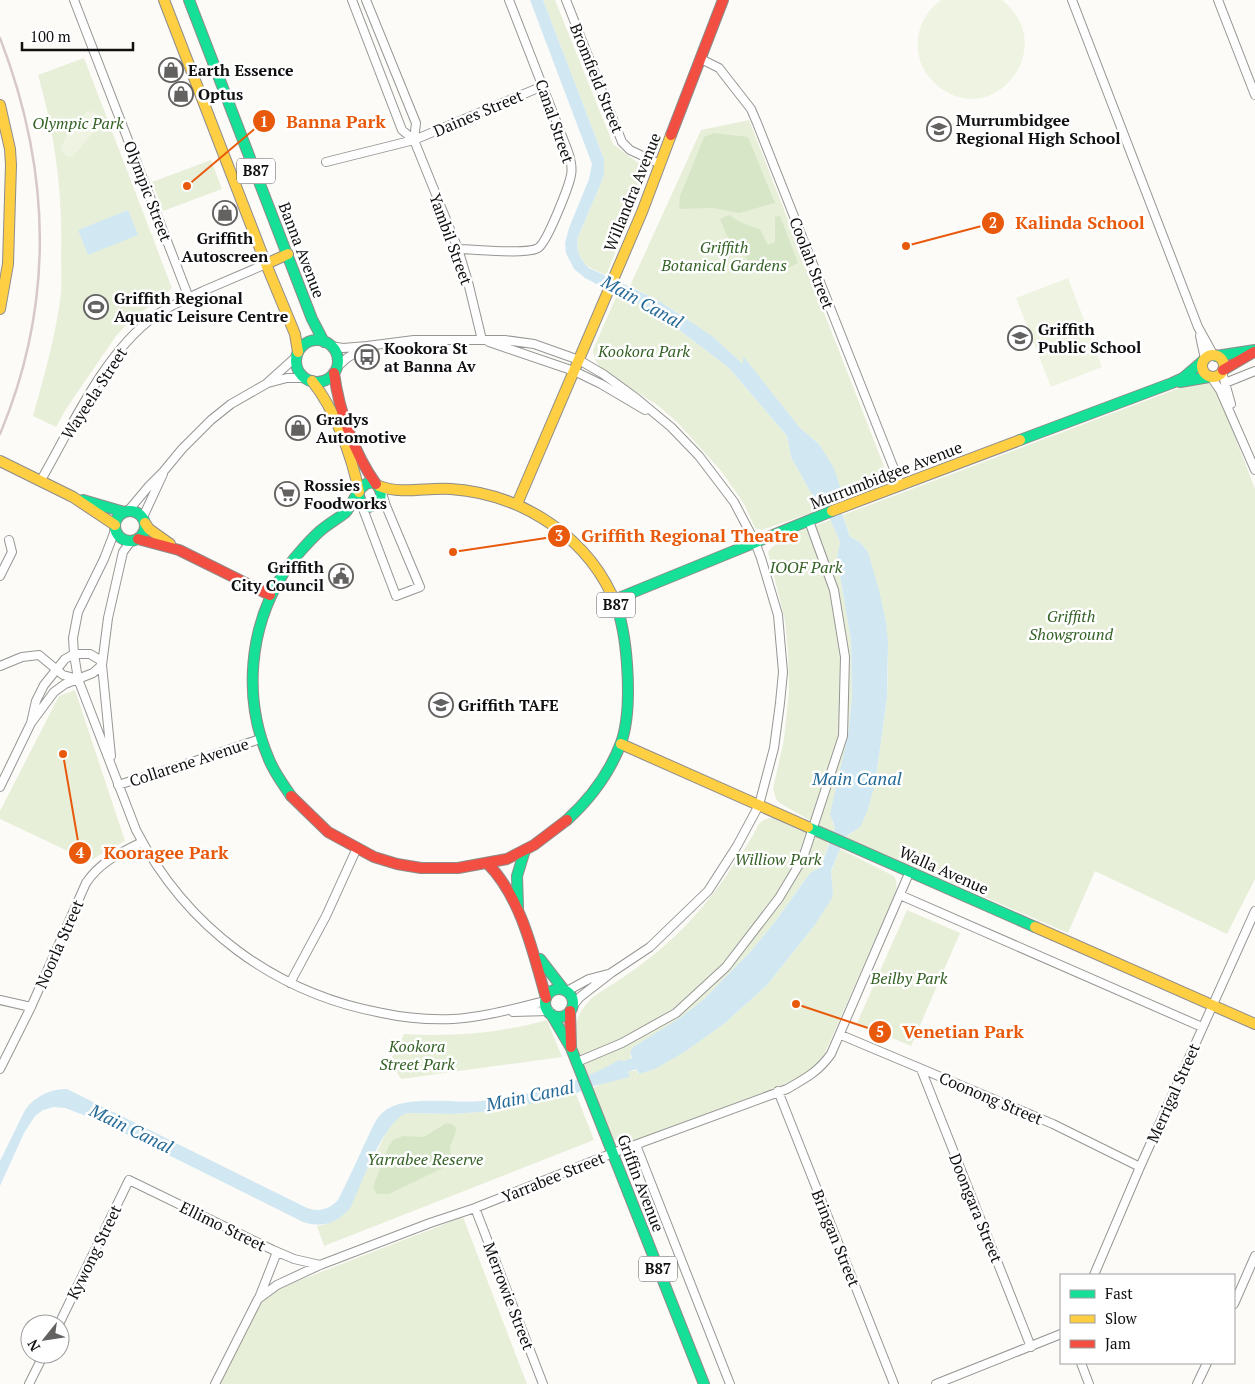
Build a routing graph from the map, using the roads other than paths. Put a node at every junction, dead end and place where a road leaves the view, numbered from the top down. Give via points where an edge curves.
1 (74, 0) edge
2 (164, 0) edge
3 (189, 0) edge
4 (352, 0) edge
5 (366, 0) edge
6 (509, 0) edge
7 (566, 0) edge
8 (1072, 0) edge
9 (1218, 0) edge
10 (721, 1) edge
11 (701, 59) junction
12 (543, 86) junction
13 (1255, 95) edge
14 (0, 105) edge
15 (414, 140) junction
16 (326, 162) dead end
17 (660, 164) junction
18 (458, 249) junction
19 (288, 254) junction
20 (266, 264) junction
21 (2, 294) edge
22 (189, 298) junction
23 (0, 309) edge
24 (482, 340) junction
25 (328, 344) junction
26 (367, 346) junction
27 (1255, 351) edge
28 (298, 354) junction
29 (1210, 358) junction
30 (579, 360) junction
31 (336, 370) junction
32 (574, 370) junction
33 (1222, 371) junction
34 (1255, 372) edge
35 (1210, 377) junction
36 (308, 379) junction
37 (1225, 383) junction
38 (266, 384) junction
39 (1172, 384) junction
40 (1237, 426) junction
41 (671, 428) junction
42 (352, 433) junction
43 (340, 438) junction
44 (0, 461) edge
45 (1255, 470) edge
46 (163, 472) junction
47 (41, 480) junction
48 (900, 484) junction
49 (379, 488) junction
50 (359, 496) junction
51 (73, 497) junction
52 (517, 504) junction
53 (126, 511) junction
54 (144, 520) junction
55 (809, 521) junction
56 (116, 527) junction
57 (9, 540) dead end
58 (134, 540) junction
59 (755, 542) junction
60 (179, 550) junction
61 (0, 576) edge
62 (270, 595) junction
63 (614, 600) junction
64 (74, 654) junction
65 (102, 665) junction
66 (0, 666) edge
67 (56, 669) junction
68 (78, 679) junction
69 (31, 723) junction
70 (260, 738) junction
71 (621, 744) junction
72 (111, 763) junction
73 (118, 785) junction
74 (0, 788) edge
75 (759, 804) junction
76 (813, 828) junction
77 (142, 842) junction
78 (356, 850) junction
79 (525, 850) junction
80 (487, 863) junction
81 (910, 872) junction
82 (900, 895) junction
83 (1255, 911) edge
84 (519, 916) junction
85 (525, 931) junction
86 (611, 973) junction
87 (290, 983) junction
88 (566, 991) junction
89 (0, 1000) edge
90 (1212, 1005) junction
91 (548, 1006) junction
92 (31, 1007) junction
93 (571, 1009) junction
94 (1255, 1024) edge
95 (1202, 1027) junction
96 (840, 1034) junction
97 (571, 1048) junction
98 (577, 1062) junction
99 (0, 1069) edge
100 (921, 1069) junction
101 (778, 1091) junction
102 (636, 1146) junction
103 (613, 1153) junction
104 (1140, 1167) junction
105 (129, 1180) joint
106 (475, 1208) junction
107 (277, 1252) junction
108 (1255, 1256) edge
109 (320, 1265) junction
110 (1094, 1274) edge
111 (258, 1299) junction
112 (1235, 1302) edge
113 (64, 1314) edge
114 (1060, 1334) edge
115 (1031, 1347) junction
116 (39, 1364) edge
117 (1081, 1364) edge
118 (1207, 1364) edge
119 (29, 1384) edge
120 (215, 1384) edge
121 (544, 1384) edge
122 (704, 1384) edge
123 (730, 1384) edge
124 (894, 1384) edge
125 (936, 1384) edge
126 (1089, 1384) edge
127 (1197, 1384) edge

1 - 22 street, Olympic Street
2 - 20 main road, B87
3 - 19 main road, Banna Avenue / B87
4 - 15 street, Yambil Street via 402,130
5 - 15 street, Yambil Street via 416,123
6 - 12 street, Canal Street
7 - 17 street, Bromfield Street via 622,142 630,150
8 - 29 street
9 - 13 street
10 - 11 main road, Willandra Avenue
11 - 17 main road, Willandra Avenue
11 - 48 street, Coolah Street via 719,68 758,122
12 - 15 street, Daines Street
12 - 18 street, Canal Street via 572,166 544,242 538,248 525,252
14 - 21 main road via 11,165 9,246
15 - 16 street, Daines Street
15 - 18 street, Yambil Street
17 - 30 main road, Willandra Avenue
18 - 24 street, Yambil Street
19 - 20 main road
19 - 25 main road, Banna Avenue / B87 via 312,319
20 - 22 street, Wayeela Street
20 - 28 main road, B87 via 295,334
21 - 23 main road
22 - 47 street, Wayeela Street via 155,316 133,334 72,423
24 - 26 street via 414,340
24 - 30 street via 534,344
24 - 32 street
25 - 26 street via 344,348
25 - 28 main road via 316,340 307,343
25 - 31 main road, B87 via 336,354
26 - 31 street via 347,358
27 - 29 main road
27 - 33 main road
28 - 36 main road, B87 via 299,370
28 - 38 street
29 - 33 main road via 1223,364
29 - 35 main road via 1202,370
29 - 39 main road, Murrumbidgee Avenue
30 - 32 main road, Willandra Avenue
30 - 41 street via 636,398
31 - 36 main road via 322,381
31 - 42 main road, B87 via 336,390
32 - 41 street
32 - 52 main road, Willandra Avenue
33 - 35 main road via 1218,376
33 - 37 street
34 - 37 street
35 - 39 main road, Murrumbidgee Avenue
35 - 40 street
36 - 38 street via 287,378
36 - 43 main road, B87 via 323,396
37 - 40 street
38 - 46 street via 221,411
39 - 48 main road, Murrumbidgee Avenue
40 - 45 street
41 - 59 street via 699,456 721,485 742,515
42 - 43 main road
42 - 49 main road, B87 via 367,473
43 - 50 main road, B87 via 357,479
44 - 47 main road
46 - 53 street
46 - 54 street
47 - 51 main road
48 - 55 main road, Murrumbidgee Avenue
49 - 50 main road, B87 via 365,484
49 - 50 main road via 381,500 376,506 366,506
49 - 50 street via 420,587 396,596
49 - 52 main road, B87 via 470,491
50 - 62 main road, B87 via 292,560
51 - 53 main road
51 - 56 main road
52 - 63 main road, B87 via 565,535 590,560
53 - 54 main road via 136,512
53 - 56 main road via 120,515
54 - 58 main road via 144,532
54 - 60 main road via 157,535
55 - 59 main road, Murrumbidgee Avenue
55 - 76 street via 834,590 845,656 843,736
56 - 58 main road via 121,537
56 - 64 street via 104,560 78,612 73,638
57 - 61 street via 12,552
58 - 60 main road
58 - 65 street via 124,552 108,618
59 - 63 main road, Murrumbidgee Avenue
59 - 75 street via 778,614 783,672 774,748
60 - 62 main road
62 - 70 main road, B87 via 251,658 253,708
63 - 71 main road, B87 via 627,657 626,720
64 - 65 street via 90,654
64 - 67 street
64 - 68 street
65 - 68 street
65 - 72 street
66 - 67 street via 22,657 39,655
67 - 68 street via 68,678
67 - 69 street via 36,701
68 - 69 street via 54,692
68 - 72 street
69 - 74 street
70 - 73 street, Collarene Avenue
70 - 78 main road, B87 via 275,773 299,807 329,834
71 - 75 main road, Walla Avenue
71 - 79 main road, B87 via 586,801 567,821
72 - 73 street
73 - 77 street
75 - 76 main road, Walla Avenue
75 - 86 street via 708,891 650,947
76 - 81 main road, Walla Avenue
76 - 98 street via 803,858 779,898 726,967 676,1012 622,1043
77 - 87 street via 203,921 245,957
77 - 92 street, Noorla Street via 108,860 86,883
78 - 80 main road, B87 via 390,863 424,869 455,869
78 - 87 street
79 - 80 main road, B87 via 511,858
79 - 84 main road, Griffin Avenue / B87 via 516,876
80 - 84 main road, Griffin Avenue / B87 via 502,880
81 - 82 street, Yarrabee Street
81 - 90 main road, Walla Avenue
82 - 95 street
82 - 96 street, Yarrabee Street
83 - 90 street, Merrigal Street
84 - 85 main road, Griffin Avenue / B87
85 - 88 main road, Griffin Avenue / B87 via 547,970
85 - 91 main road, Griffin Avenue / B87
86 - 88 street via 589,979
86 - 93 street via 580,996
87 - 91 street via 349,1006 397,1016 451,1019
88 - 91 main road via 555,989 548,994
88 - 93 main road, B87 via 571,996
89 - 92 street
90 - 94 main road, Walla Avenue
90 - 95 street, Merrigal Street
91 - 93 main road via 563,1016
91 - 97 main road, Griffin Avenue / B87
92 - 99 street, Noorla Street
93 - 97 main road, Griffin Avenue / B87
95 - 104 street, Merrigal Street
96 - 100 street, Coonong Street
96 - 101 street, Yarrabee Street via 822,1066 806,1079
97 - 98 main road, Griffin Avenue / B87
98 - 103 main road, Griffin Avenue / B87
100 - 104 street, Coonong Street via 1053,1124
100 - 115 street, Doongara Street
101 - 102 street, Yarrabee Street
101 - 124 street, Bringan Street
102 - 103 street, Yarrabee Street
102 - 123 street, Griffin Avenue
103 - 106 street, Yarrabee Street
103 - 122 main road, Griffin Avenue / B87
104 - 110 street, Merrigal Street
105 - 107 street, Ellimo Street
105 - 113 street, Kywong Street
106 - 109 street, Yarrabee Street
106 - 121 street, Merrowie Street
107 - 109 street, Ellimo Street
107 - 111 street
108 - 112 street
109 - 111 street, Yarrabee Street via 277,1285
111 - 120 street, Yarrabee Street
114 - 115 street
115 - 125 street
116 - 119 street
117 - 126 street
118 - 127 street

